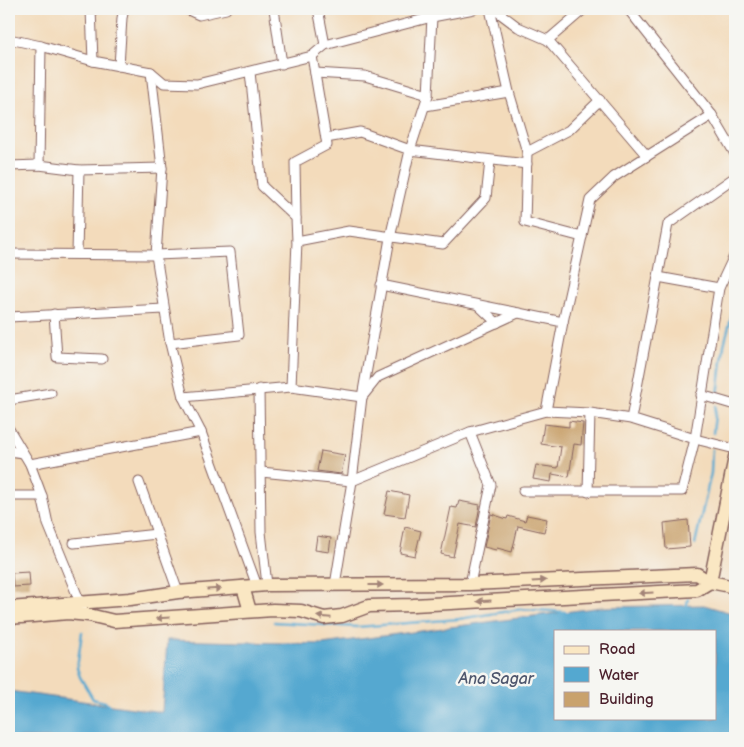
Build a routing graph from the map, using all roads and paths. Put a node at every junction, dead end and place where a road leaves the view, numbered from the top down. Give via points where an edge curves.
1 (91, 9) edge
2 (124, 9) edge
3 (186, 9) edge
4 (226, 9) edge
5 (274, 9) edge
6 (318, 9) edge
7 (474, 9) edge
8 (490, 9) edge
9 (494, 9) edge
10 (584, 9) edge
11 (628, 9) edge
12 (464, 10) edge
13 (432, 17) junction
14 (9, 39) edge
15 (548, 40) junction
16 (325, 45) junction
17 (41, 46) junction
18 (312, 56) junction
19 (93, 61) junction
20 (282, 64) junction
21 (119, 66) junction
22 (151, 72) junction
23 (250, 72) junction
24 (315, 72) junction
25 (164, 83) junction
26 (153, 89) junction
27 (509, 92) junction
28 (428, 95) junction
29 (600, 100) junction
30 (425, 106) junction
31 (712, 115) junction
32 (326, 138) junction
33 (410, 150) junction
34 (527, 152) junction
35 (735, 154) edge
36 (647, 156) junction
37 (490, 161) junction
38 (527, 164) junction
39 (39, 165) junction
40 (9, 166) edge
41 (162, 168) junction
42 (79, 170) junction
43 (735, 177) edge
44 (296, 218) junction
45 (582, 237) junction
46 (390, 238) junction
47 (297, 241) junction
48 (9, 254) edge
49 (77, 254) junction
50 (735, 254) edge
51 (156, 255) junction
52 (658, 277) junction
53 (381, 286) junction
54 (719, 288) junction
55 (479, 305) junction
56 (164, 309) junction
57 (518, 313) junction
58 (54, 314) junction
59 (9, 317) edge
60 (563, 322) junction
61 (497, 323) junction
62 (170, 342) junction
63 (102, 359) dead end
64 (291, 387) junction
65 (259, 389) junction
66 (51, 393) dead end
67 (701, 395) junction
68 (183, 397) junction
69 (362, 397) junction
70 (9, 400) edge
71 (735, 405) edge
72 (546, 410) junction
73 (590, 413) junction
74 (631, 419) junction
75 (9, 429) edge
76 (201, 432) junction
77 (470, 432) junction
78 (695, 439) junction
79 (735, 449) edge
80 (9, 451) edge
81 (23, 453) junction
82 (735, 457) edge
83 (30, 464) junction
84 (261, 472) junction
85 (352, 481) junction
86 (139, 482) dead end
87 (733, 483) edge
88 (523, 491) dead end
89 (588, 492) junction
90 (9, 496) edge
91 (42, 496) junction
92 (158, 534) junction
93 (74, 543) dead end
94 (680, 574) junction
95 (710, 582) junction
96 (470, 584) junction
97 (335, 585) junction
98 (262, 586) junction
99 (243, 587) junction
100 (735, 587) edge
101 (679, 591) junction
102 (178, 592) junction
103 (9, 608) edge
104 (82, 609) junction
105 (250, 612) junction
106 (9, 618) edge

1 - 19 street
2 - 21 street
3 - 4 street via 199,15
5 - 20 street
6 - 16 street
7 - 12 street
8 - 27 street
9 - 15 street via 518,27
10 - 15 street
11 - 31 street
12 - 13 street
13 - 16 street
13 - 28 street
14 - 17 street
15 - 29 street
16 - 18 street
17 - 19 street
17 - 39 street
18 - 20 street
18 - 24 street
19 - 21 street
20 - 23 street
21 - 22 street
22 - 25 street
22 - 26 street
23 - 25 street via 197,84
23 - 44 street via 262,186
24 - 28 street via 365,76
24 - 32 street
25 - 26 street
26 - 41 street
27 - 30 street
27 - 34 street
28 - 30 street
29 - 34 street via 569,130
29 - 36 street
30 - 33 street
31 - 35 street
31 - 36 street
32 - 33 street via 360,132
32 - 44 street via 327,145 295,162
33 - 37 street
33 - 46 street
34 - 38 street
36 - 45 street via 614,176 590,200
37 - 38 street
37 - 46 street via 486,198 443,244
38 - 45 street via 525,222
39 - 40 street
39 - 42 street
41 - 42 street
41 - 51 street
42 - 49 street
43 - 52 street via 668,224
44 - 47 street
45 - 60 street
46 - 47 street via 349,231
46 - 53 street
47 - 64 street
48 - 49 street
49 - 51 street
50 - 54 street
51 - 56 street
51 - 62 street via 230,252 239,335
52 - 54 street
52 - 74 street
53 - 55 street
53 - 69 street
54 - 67 street
55 - 57 street
55 - 61 street
56 - 58 street
56 - 62 street
57 - 60 street
57 - 61 street
58 - 59 street
58 - 63 street via 57,357
60 - 72 street
61 - 69 street via 378,377
62 - 68 street
64 - 65 street
64 - 69 street
65 - 68 street
65 - 84 street
66 - 70 street
67 - 71 street
67 - 78 street
68 - 76 street
69 - 85 street
72 - 73 street
72 - 77 street
73 - 74 street
73 - 89 street
74 - 78 street
75 - 81 street
76 - 83 street
76 - 98 street
77 - 85 street
77 - 96 street via 491,485
78 - 79 street
78 - 89 street via 682,491
80 - 81 street
81 - 83 street
82 - 87 street
83 - 91 street
84 - 85 street
84 - 98 street
85 - 97 street
86 - 92 street
87 - 95 street
88 - 89 street
90 - 91 street
91 - 104 street via 48,524
92 - 93 street
92 - 102 street
94 - 95 street via 697,574
96 -> 94 street
94 - 101 street
95 - 100 street
95 - 101 street via 697,590
97 -> 96 street
97 - 98 street
98 - 99 street
102 -> 99 street
99 - 105 street
101 -> 105 street via 368,606 342,616 324,618 301,612
102 - 104 street
103 - 104 street
105 -> 104 street via 114,621
104 - 106 street

